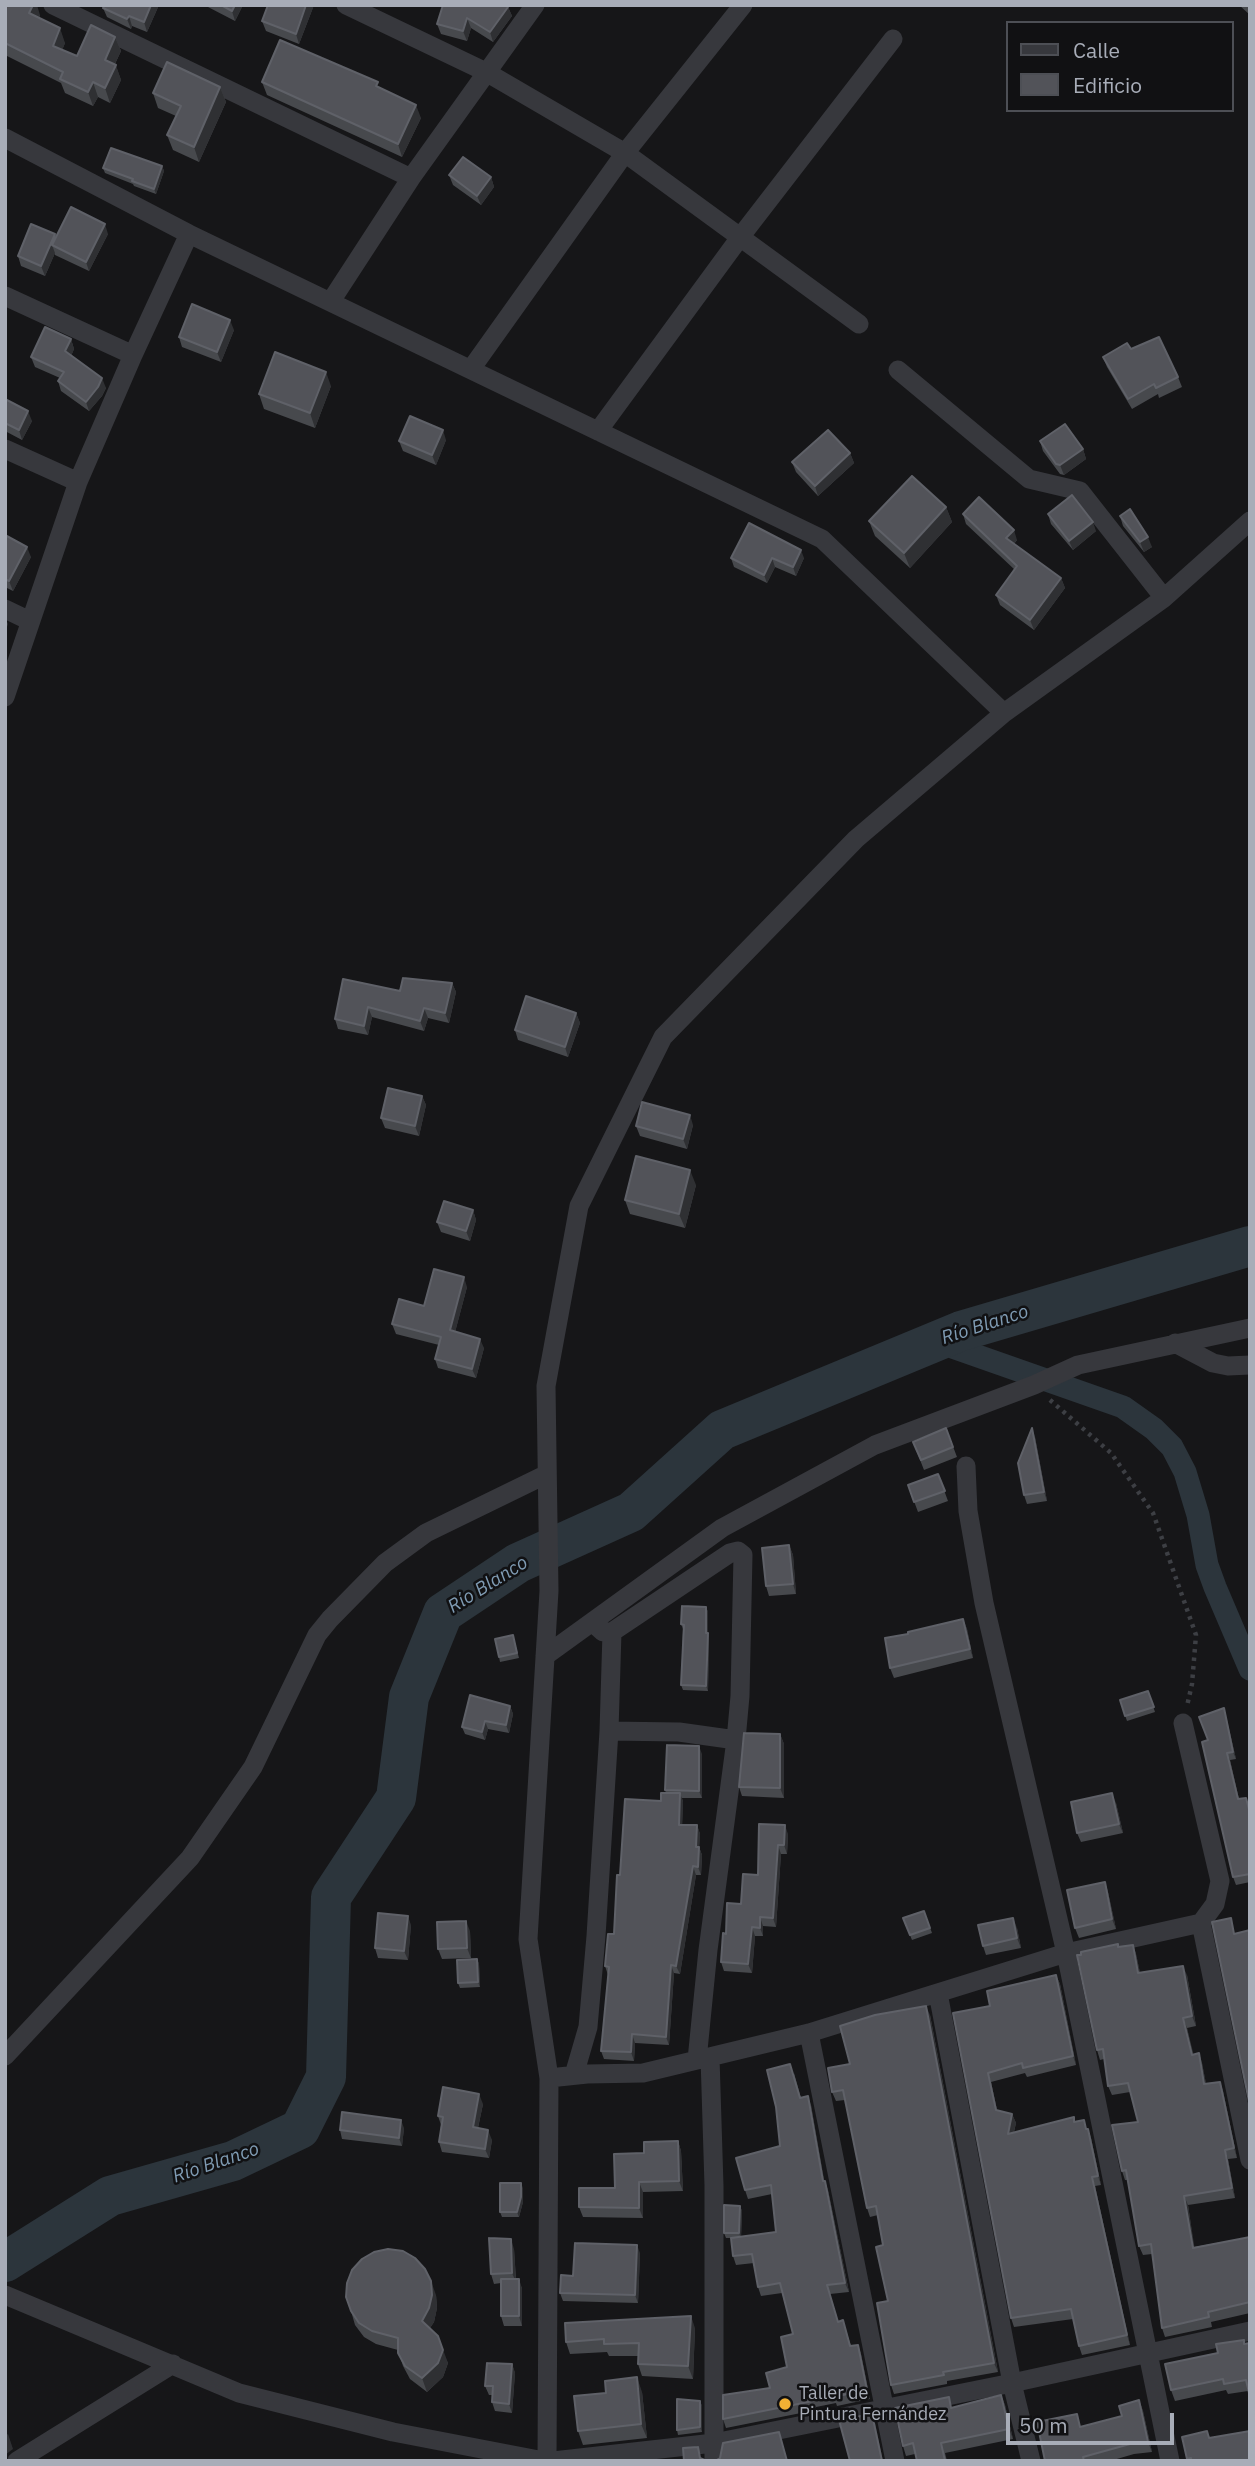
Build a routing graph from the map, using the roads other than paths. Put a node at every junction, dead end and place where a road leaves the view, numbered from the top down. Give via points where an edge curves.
1 (53, 5) edge
2 (345, 5) edge
3 (536, 5) edge
4 (743, 5) edge
5 (893, 39) dead end
6 (486, 72) junction
7 (5, 138) edge
8 (625, 153) junction
9 (411, 178) junction
10 (189, 234) junction
11 (741, 236) junction
12 (5, 296) edge
13 (331, 301) junction
14 (859, 324) dead end
15 (133, 355) junction
16 (471, 369) junction
17 (898, 370) dead end
18 (598, 431) junction
19 (5, 449) edge
20 (78, 482) junction
21 (1250, 521) edge
22 (1164, 598) junction
23 (5, 609) edge
24 (30, 621) junction
25 (5, 697) edge
26 (1004, 713) junction
27 (1250, 1328) edge
28 (1175, 1343) junction
29 (1250, 1365) edge
30 (966, 1466) dead end
31 (547, 1474) junction
32 (592, 1622) junction
33 (612, 1632) junction
34 (545, 1656) junction
35 (1183, 1723) road end
36 (609, 1731) junction
37 (736, 1740) junction
38 (1201, 1923) junction
39 (1066, 1954) junction
40 (937, 1993) junction
41 (808, 2033) junction
42 (5, 2056) edge
43 (703, 2059) junction
44 (573, 2075) junction
45 (549, 2078) junction
46 (1250, 2160) edge
47 (5, 2295) edge
48 (1250, 2331) edge
49 (1148, 2354) junction
50 (173, 2364) junction
51 (1012, 2383) junction
52 (884, 2409) junction
53 (714, 2452) edge
54 (17, 2461) edge
55 (546, 2461) edge
56 (553, 2461) edge
57 (895, 2461) edge
58 (1031, 2461) edge
59 (1170, 2461) edge

1 - 9 street
2 - 6 street
3 - 6 street
4 - 8 street
5 - 11 street
6 - 8 street
6 - 9 street
7 - 10 street
8 - 11 street
8 - 16 street
9 - 13 street
10 - 13 street
10 - 15 street
11 - 14 street
11 - 18 street
12 - 15 street
13 - 16 street
15 - 20 street
16 - 18 street
17 - 22 street via 1029,479 1080,491
18 - 26 street via 822,539
19 - 20 street
20 - 24 street
21 - 22 street
22 - 26 street
23 - 24 street
24 - 25 street
26 - 31 street via 856,839 663,1037 579,1206 546,1386
27 - 28 street
28 - 29 street via 1213,1363
28 - 32 street via 1078,1365 875,1445 722,1528
30 - 39 street via 968,1511 984,1602
31 - 34 street
31 - 42 street via 426,1533 385,1563 330,1619 317,1635 253,1767 190,1858
32 - 33 street via 603,1632
32 - 34 street
33 - 36 street
33 - 37 street via 730,1553 743,1555
34 - 45 street via 528,1938
35 - 38 street via 1220,1881 1215,1904
36 - 37 street via 679,1732
36 - 44 street via 588,2027
37 - 43 street via 708,1950
38 - 39 street
38 - 46 street
39 - 40 street
39 - 49 street
40 - 41 street
40 - 51 street
41 - 43 street
41 - 52 street
43 - 44 street via 643,2073
43 - 53 street via 714,2186
44 - 45 street
45 - 55 street
47 - 50 street
48 - 49 street
49 - 51 street
49 - 59 street
50 - 54 street
50 - 55 street via 239,2393 393,2432
51 - 52 street
51 - 58 street
52 - 53 street
52 - 57 street
53 - 56 street

